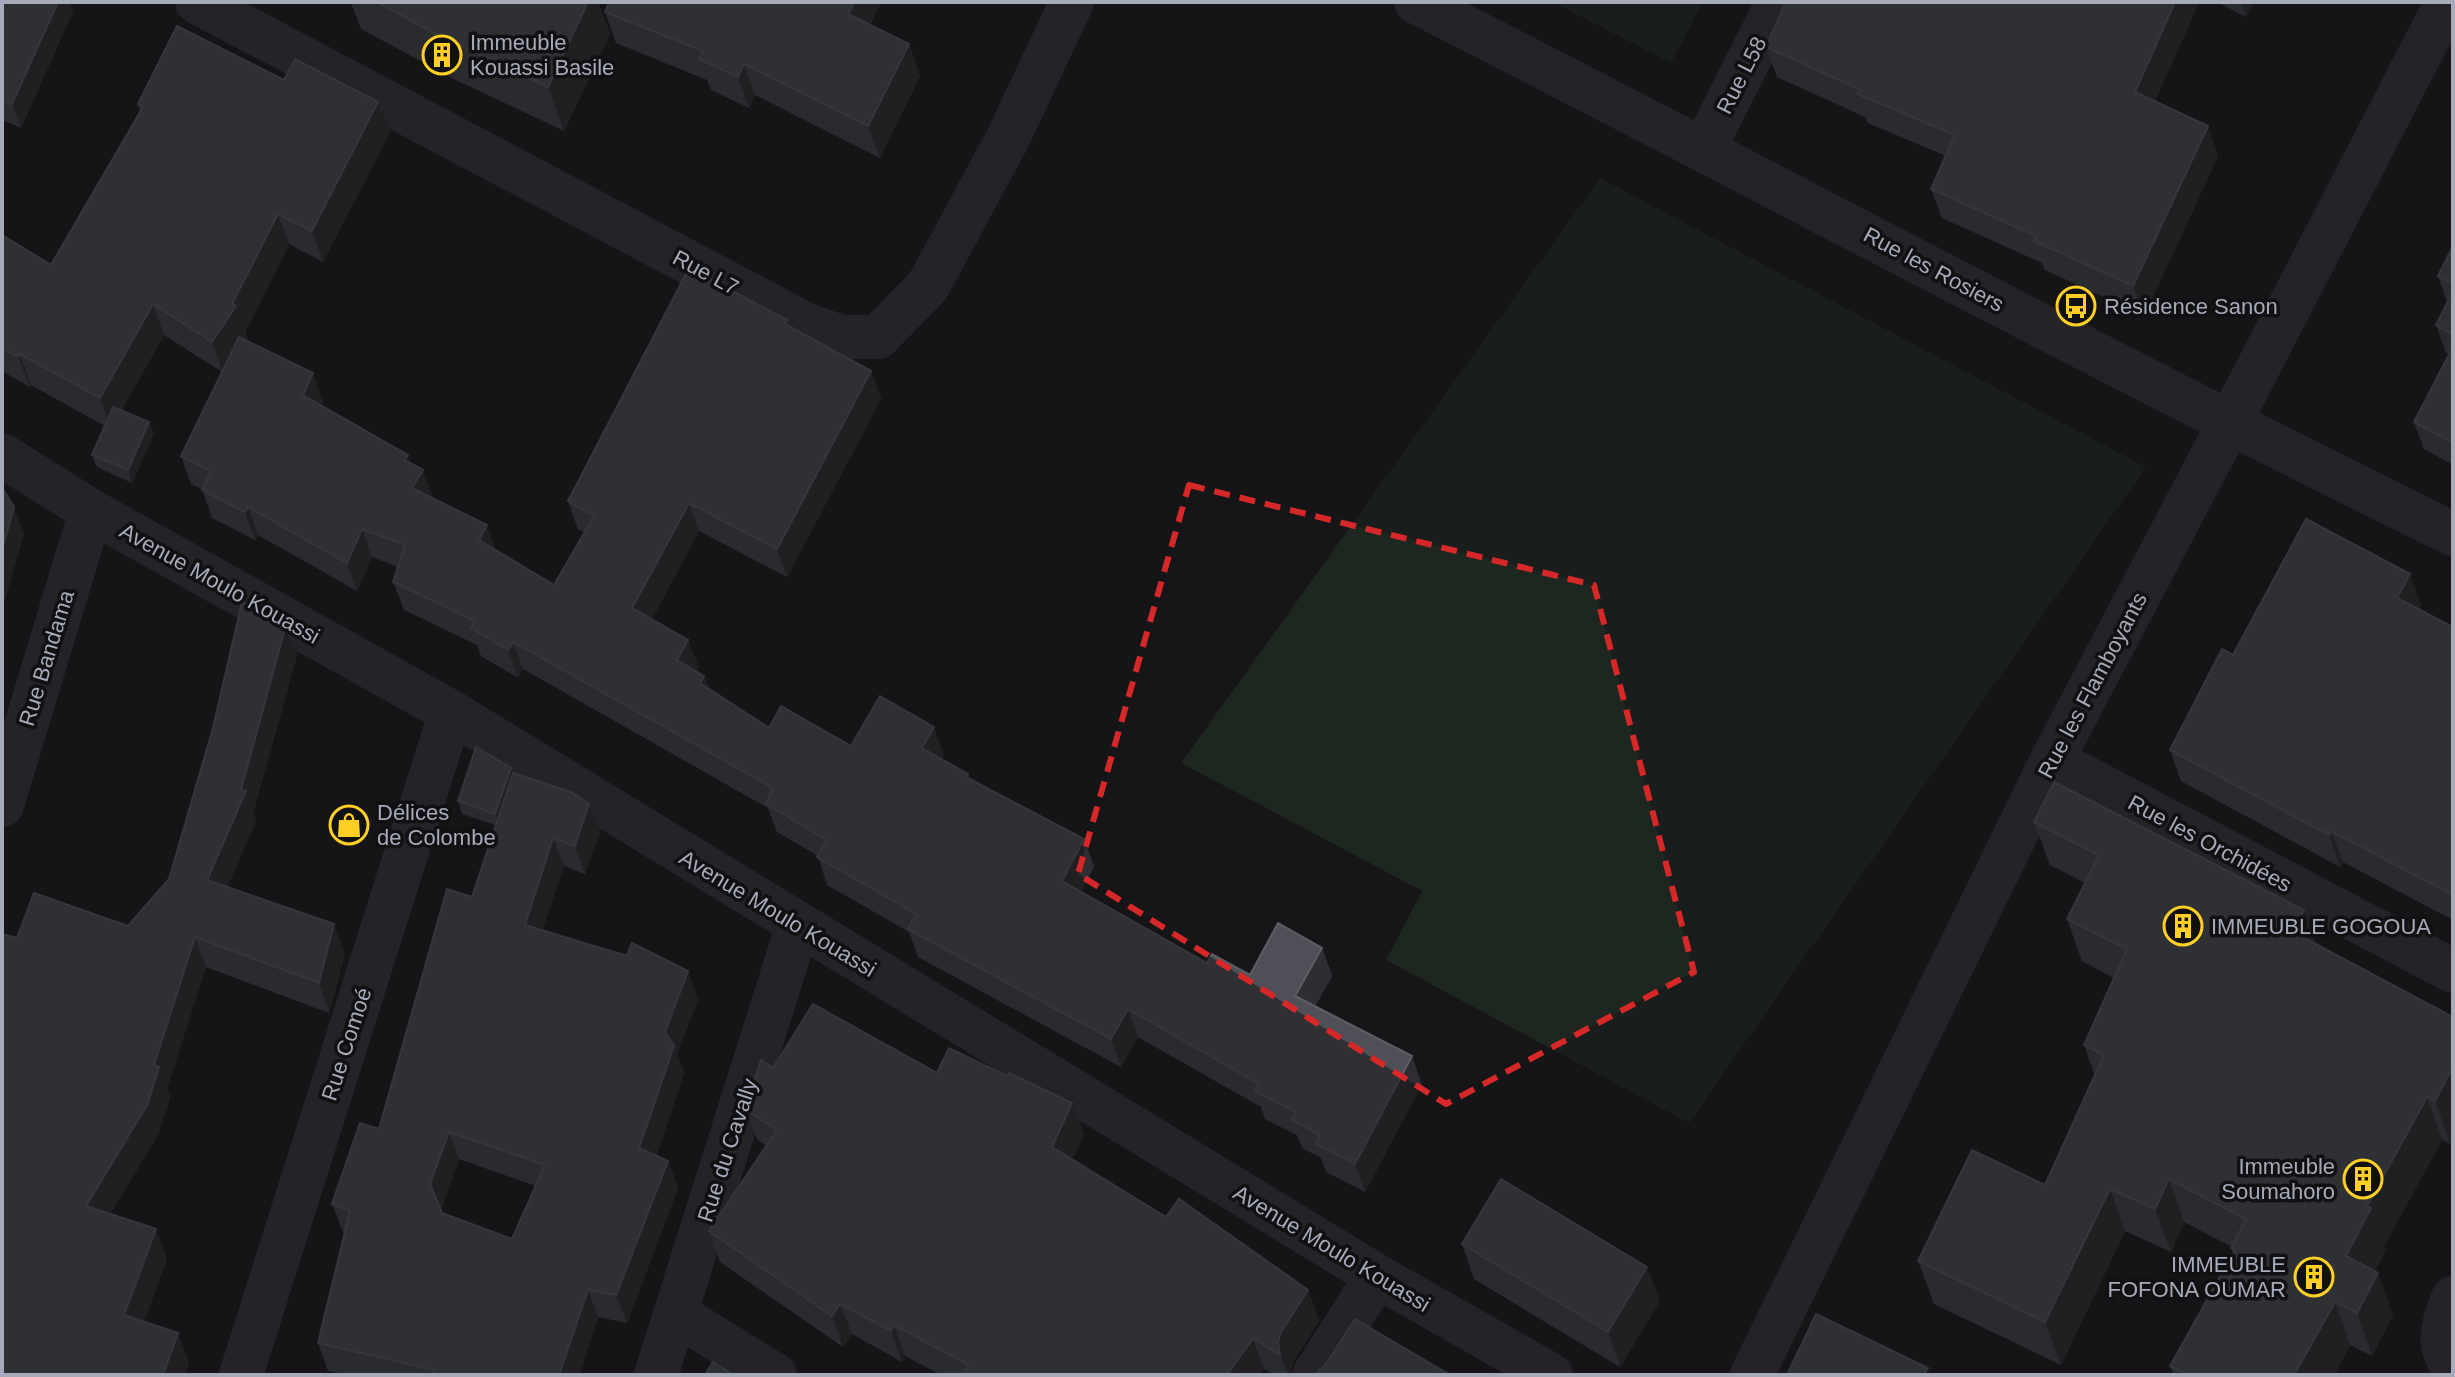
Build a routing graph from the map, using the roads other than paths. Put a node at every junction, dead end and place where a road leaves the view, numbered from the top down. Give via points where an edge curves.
1 (197, 2) edge
2 (1072, 2) edge
3 (1416, 2) edge
4 (1778, 2) edge
5 (2447, 2) edge
6 (1704, 149) junction
7 (2229, 424) junction
8 (2, 455) edge
9 (91, 511) junction
10 (2453, 534) edge
11 (451, 712) junction
12 (2052, 760) junction
13 (2, 805) edge
14 (798, 925) junction
15 (2453, 971) edge
16 (1377, 1276) junction
17 (2453, 1298) edge
18 (676, 1314) junction
19 (2453, 1366) edge
20 (241, 1375) edge
21 (656, 1375) edge
22 (775, 1375) edge
23 (1314, 1375) edge
24 (1551, 1375) edge
25 (1752, 1375) edge

1 - 2 street, Rue L7 via 807,325 841,337 878,337 928,286 1008,138
3 - 6 street, Rue les Rosiers
4 - 6 street, Rue L58
5 - 7 street, Rue les Flamboyants
6 - 7 street, Rue les Rosiers
7 - 10 street, Rue les Rosiers
7 - 12 street, Rue les Flamboyants
8 - 9 street, Avenue Moulo Kouassi
9 - 11 street, Avenue Moulo Kouassi
9 - 13 street, Rue Bandama
11 - 14 street, Avenue Moulo Kouassi
11 - 20 street, Rue Comoé
12 - 15 street, Rue les Orchidées
12 - 25 street, Rue les Flamboyants
14 - 16 street, Avenue Moulo Kouassi
14 - 18 street, Rue du Cavally
16 - 23 street
16 - 24 street, Avenue Moulo Kouassi
17 - 19 street via 2443,1325 2444,1355
18 - 21 street, Rue du Cavally
18 - 22 street

